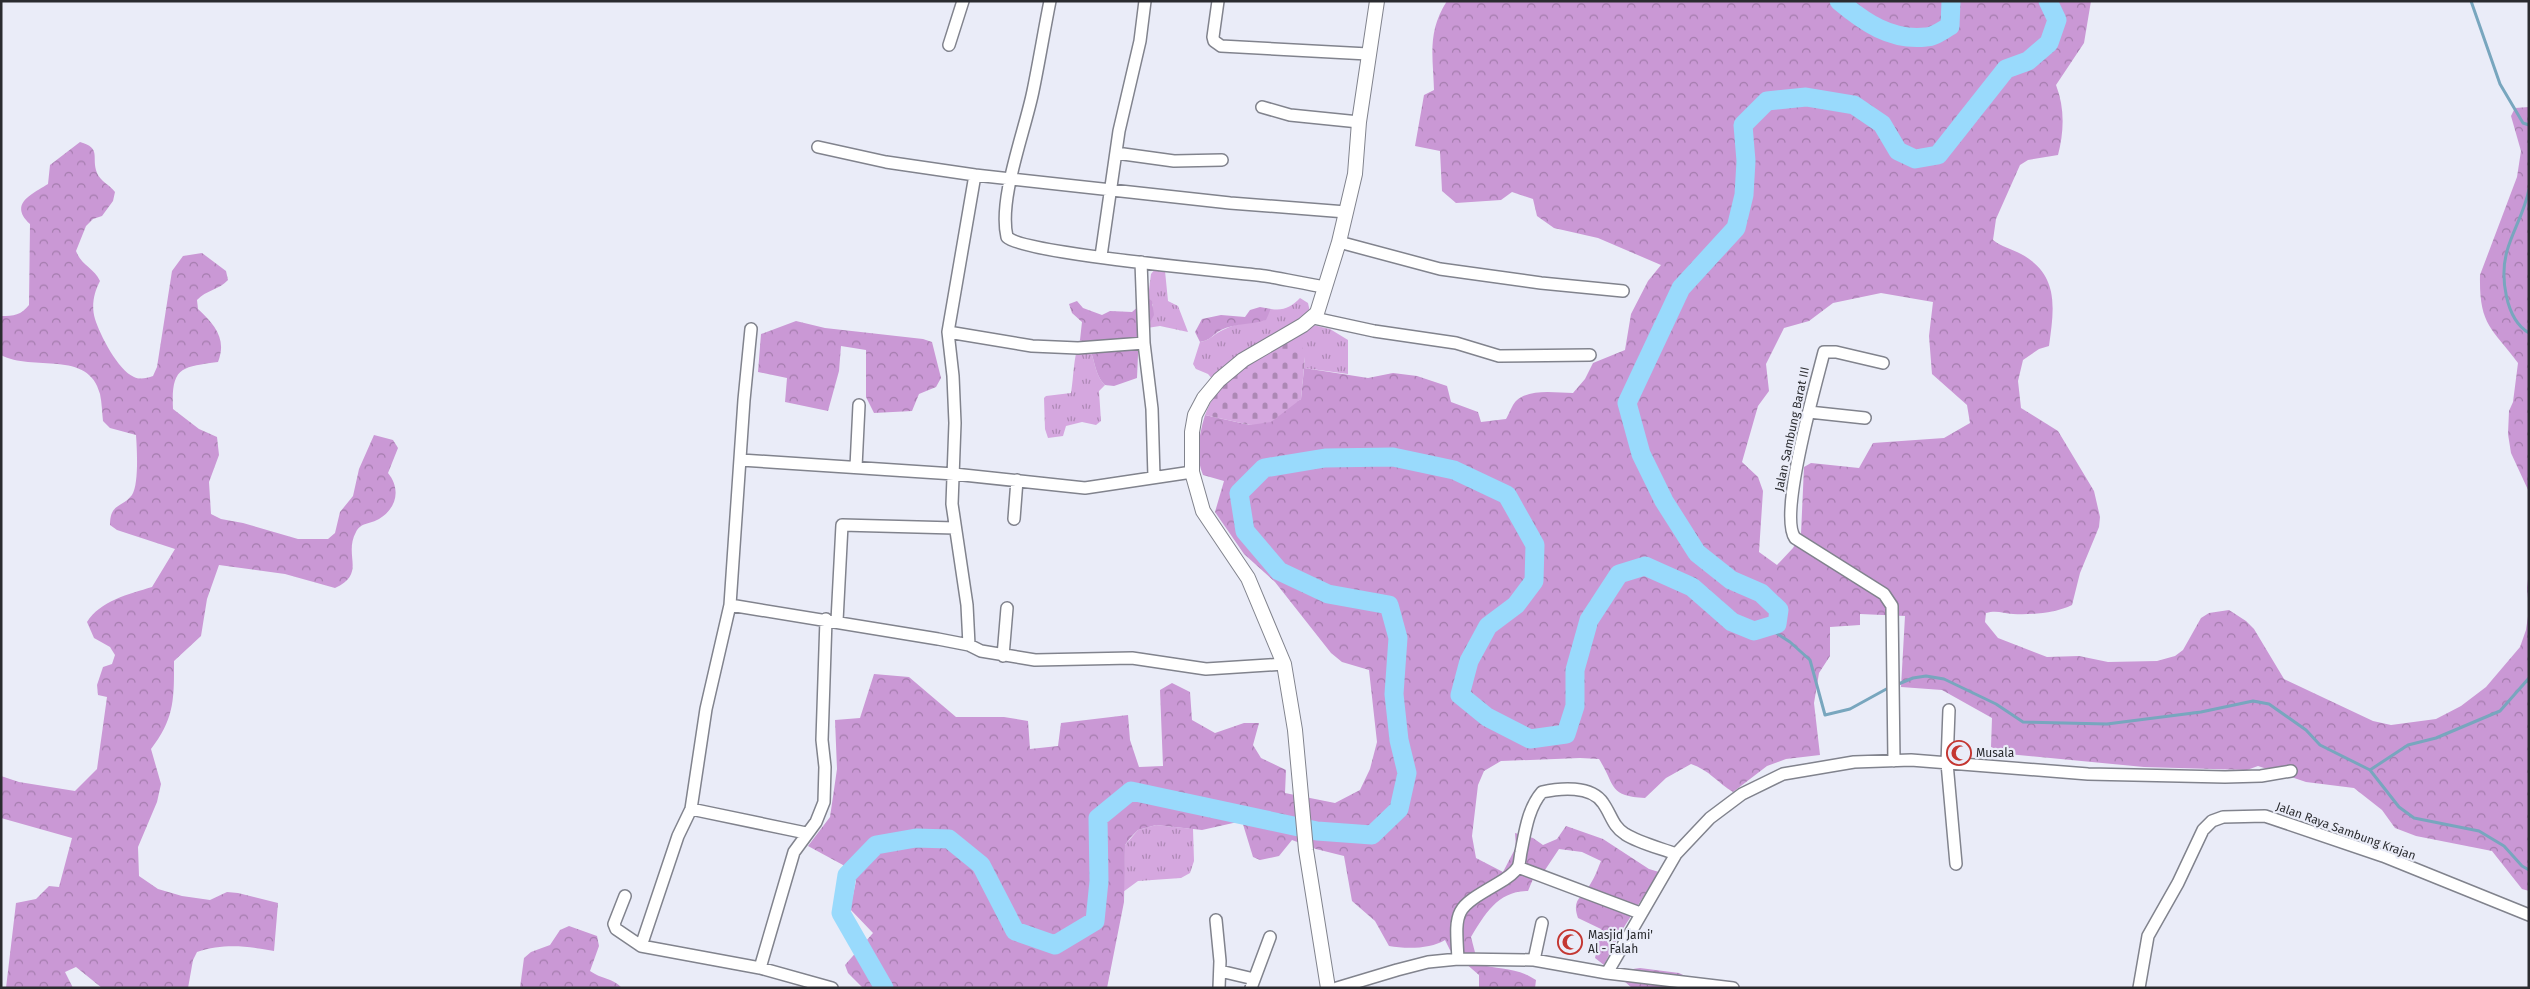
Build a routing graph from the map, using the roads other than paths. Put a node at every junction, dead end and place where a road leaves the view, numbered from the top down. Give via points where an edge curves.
1 (963, 1) edge
2 (1050, 1) edge
3 (1146, 1) edge
4 (1218, 1) edge
5 (1377, 1) edge
6 (949, 45) dead end
7 (1368, 54) junction
8 (1262, 107) dead end
9 (1359, 122) junction
10 (818, 148) dead end
11 (1116, 153) junction
12 (1222, 160) dead end
13 (975, 175) junction
14 (1010, 180) junction
15 (1111, 191) junction
16 (1346, 212) junction
17 (1339, 242) junction
18 (1101, 256) junction
19 (1141, 262) junction
20 (1325, 288) junction
21 (1623, 291) dead end
22 (1314, 318) junction
23 (752, 329) dead end
24 (948, 332) junction
25 (1144, 343) junction
26 (1590, 355) dead end
27 (1883, 363) dead end
28 (860, 405) dead end
29 (1810, 412) junction
30 (1865, 418) dead end
31 (741, 460) junction
32 (856, 467) junction
33 (1192, 472) junction
34 (954, 474) junction
35 (1154, 477) junction
36 (1017, 480) junction
37 (1014, 519) dead end
38 (955, 528) junction
39 (730, 605) junction
40 (1007, 608) dead end
41 (832, 620) junction
42 (969, 646) junction
43 (1003, 656) junction
44 (1284, 664) junction
45 (1949, 710) dead end
46 (1894, 761) junction
47 (1947, 763) junction
48 (2291, 770) dead end
49 (691, 810) junction
50 (806, 833) junction
51 (1676, 854) junction
52 (1956, 864) dead end
53 (1518, 867) junction
54 (625, 896) dead end
55 (1640, 913) junction
56 (2529, 915) edge
57 (1216, 920) dead end
58 (1542, 923) dead end
59 (1270, 937) dead end
60 (641, 946) junction
61 (1458, 959) junction
62 (1534, 960) junction
63 (760, 968) junction
64 (1220, 971) junction
65 (1606, 973) junction
66 (1252, 983) edge
67 (832, 988) edge
68 (1219, 988) edge
69 (1328, 988) edge
70 (1337, 988) edge
71 (1733, 988) edge
72 (2139, 988) edge

1 - 6 street
2 - 14 street via 1033,92
3 - 11 street
4 - 7 street via 1213,36 1221,46
5 - 7 main road
7 - 9 main road
8 - 9 street via 1290,115
9 - 16 main road via 1355,174
10 - 13 street
11 - 12 street via 1174,161
11 - 15 street
13 - 14 street
13 - 24 street
14 - 15 street
14 - 18 street via 1005,227 1011,241
15 - 16 street
15 - 18 street
16 - 17 main road
17 - 20 main road
17 - 21 street via 1440,269 1559,286
18 - 19 street
19 - 20 street via 1268,277
19 - 25 street
20 - 22 main road
22 - 26 street via 1374,332 1456,344 1499,356
22 - 33 main road via 1243,360 1204,398 1192,432
23 - 31 street
24 - 25 street via 1041,347
24 - 34 street via 953,376
25 - 35 street via 1152,409
27 - 29 street, Jalan Sambung Barat III via 1824,352
28 - 32 street
29 - 30 street
29 - 46 street, Jalan Sambung Barat III via 1791,499 1790,525 1793,535 1890,601
31 - 32 street
31 - 39 street
32 - 34 street
33 - 35 street
33 - 44 main road via 1203,511 1248,578
34 - 36 street
34 - 38 street via 952,504
35 - 36 street via 1085,488
36 - 37 street
38 - 41 street via 842,525
38 - 42 street via 967,605
39 - 41 street
39 - 49 street via 706,709
40 - 43 street
41 - 42 street
41 - 50 street via 822,740 826,767 824,802 816,822
42 - 43 street
43 - 44 street via 1035,660 1132,658 1206,669
44 - 69 main road via 1306,850
45 - 47 street
46 - 47 street
46 - 51 street via 1846,763 1782,774 1742,794 1710,818
47 - 48 street via 2088,774 2225,777 2261,776
47 - 52 street
49 - 50 street
49 - 60 street via 678,836
50 - 63 street via 794,852
51 - 53 street via 1626,835 1617,828 1602,801 1590,793 1577,789 1550,790 1542,792 1534,804
51 - 55 street
53 - 55 street
53 - 61 street via 1506,879 1473,898 1458,914
54 - 60 street via 614,924 616,929
55 - 65 street
56 - 72 street, Jalan Raya Sambung Krajan via 2383,856 2265,816 2223,817 2212,821 2203,830 2148,936
57 - 64 street
58 - 62 street
59 - 66 street
60 - 63 street
61 - 62 street
61 - 70 street via 1428,962
62 - 65 street
63 - 67 street
64 - 66 street
64 - 68 street
65 - 71 street

